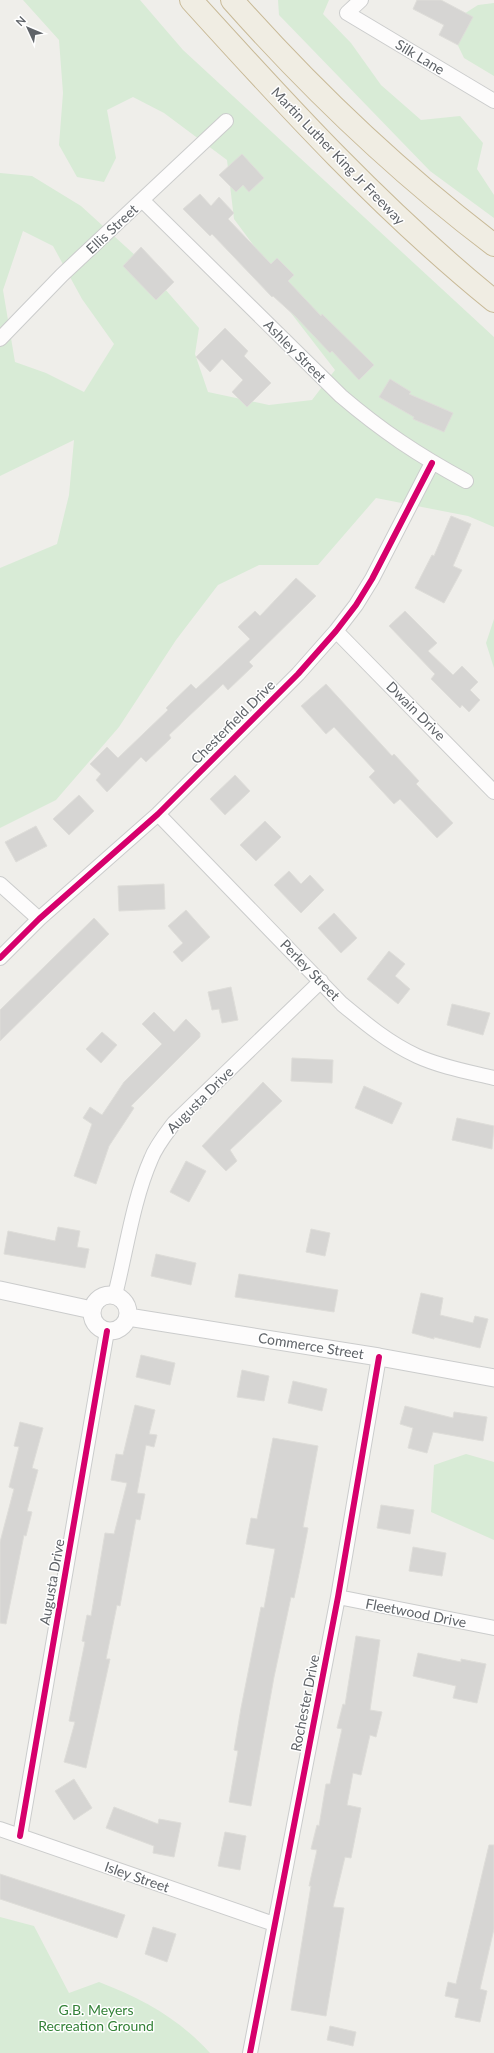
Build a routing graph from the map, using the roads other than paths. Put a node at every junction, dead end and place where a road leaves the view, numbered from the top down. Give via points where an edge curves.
1 (192, 0) edge
2 (232, 0) edge
3 (361, 0) edge
4 (494, 101) edge
5 (226, 121) dead end
6 (419, 183) junction
7 (142, 200) junction
8 (494, 235) edge
9 (494, 245) edge
10 (494, 301) edge
11 (0, 339) edge
12 (432, 462) junction
13 (466, 480) dead end
14 (336, 630) junction
15 (494, 792) edge
16 (158, 814) junction
17 (0, 884) edge
18 (39, 919) junction
19 (0, 958) edge
20 (321, 981) junction
21 (494, 1078) edge
22 (0, 1290) edge
23 (115, 1295) junction
24 (92, 1310) junction
25 (128, 1317) junction
26 (108, 1331) junction
27 (379, 1357) junction
28 (494, 1378) edge
29 (338, 1597) junction
30 (494, 1628) edge
31 (0, 1829) edge
32 (20, 1836) junction
33 (274, 1924) junction
34 (250, 2053) edge

1 - 10 highway, Martin Luther King Jr Freeway via 314,134 381,201
2 - 6 highway via 314,87
3 - 4 street, Silk Lane via 347,13
5 - 7 street, Ellis Street
6 - 8 highway
6 - 9 highway
7 - 11 street, Ellis Street via 62,275
7 - 12 street, Ashley Street via 341,396 372,423
12 - 13 street, Ashley Street
12 - 14 street, Chesterfield Drive via 372,579
14 - 15 street, Dwain Drive
14 - 16 street, Chesterfield Drive via 298,674
16 - 18 street, Chesterfield Drive
16 - 20 street, Perley Street
17 - 18 street
18 - 19 street, Chesterfield Drive
20 - 21 street, Perley Street via 366,1024 391,1042 438,1064
20 - 23 street, Augusta Drive via 174,1123 161,1140 144,1177
22 - 24 street
23 - 24 street via 102,1296
23 - 25 street via 127,1305
24 - 26 street via 94,1322 98,1327
25 - 26 street via 120,1329
25 - 27 street, Commerce Street
26 - 32 street, Augusta Drive
27 - 28 street, Commerce Street
27 - 29 street, Rochester Drive
29 - 30 street, Fleetwood Drive
29 - 33 street, Rochester Drive
31 - 32 street, Isley Street
32 - 33 street, Isley Street
33 - 34 street, Rochester Drive

